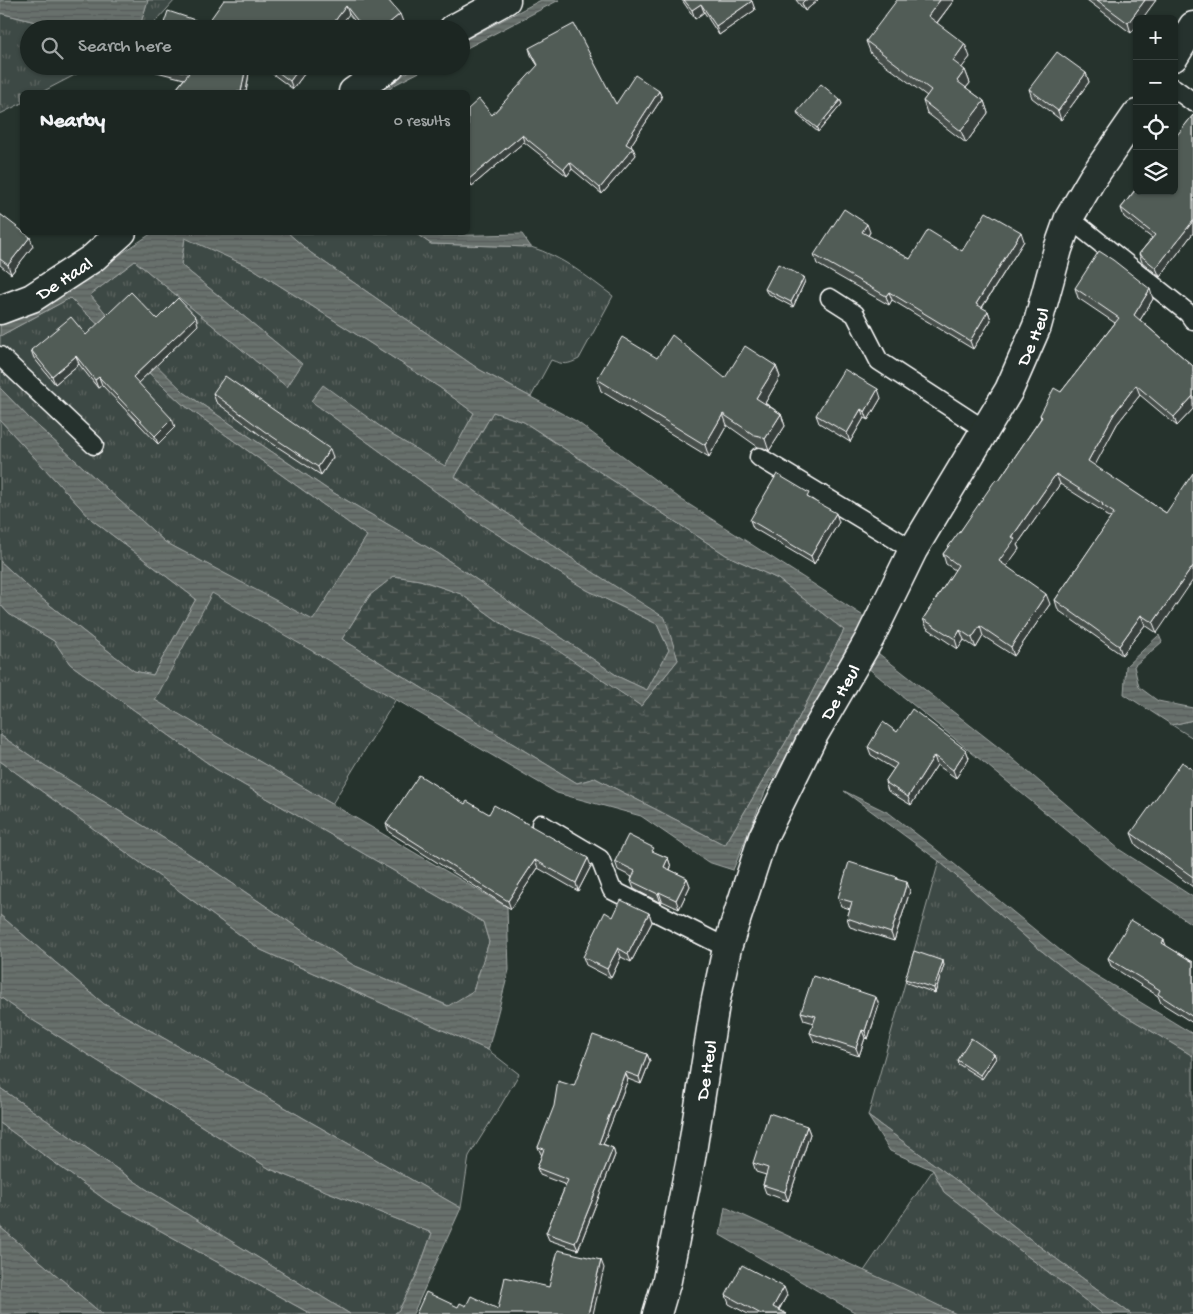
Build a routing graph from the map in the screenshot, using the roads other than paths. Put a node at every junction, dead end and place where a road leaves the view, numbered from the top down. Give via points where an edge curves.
1 (506, 0) edge
2 (469, 20) edge
3 (1193, 26) edge
4 (1178, 50) edge
5 (377, 75) edge
6 (356, 90) edge
7 (1178, 91) edge
8 (1193, 102) edge
9 (1133, 120) edge
10 (1069, 218) junction
11 (119, 235) edge
12 (830, 298) dead end
13 (0, 310) edge
14 (1193, 320) edge
15 (0, 356) edge
16 (985, 430) junction
17 (94, 445) dead end
18 (759, 457) edge
19 (913, 550) junction
20 (540, 824) dead end
21 (727, 948) junction
22 (657, 1314) edge

1 - 2 street
3 - 4 street
5 - 6 street
7 - 8 lane
9 - 10 street, De Heul
10 - 14 lane
10 - 16 street, De Heul via 1037,326 1009,390
11 - 13 street, De Haal via 94,258 32,298
12 - 16 lane via 855,314 879,361
15 - 17 lane
16 - 19 street, De Heul
18 - 19 lane
19 - 21 street, De Heul via 870,638 813,736 763,837
20 - 21 lane via 600,859 612,890
21 - 22 street, De Heul via 689,1167 667,1280

